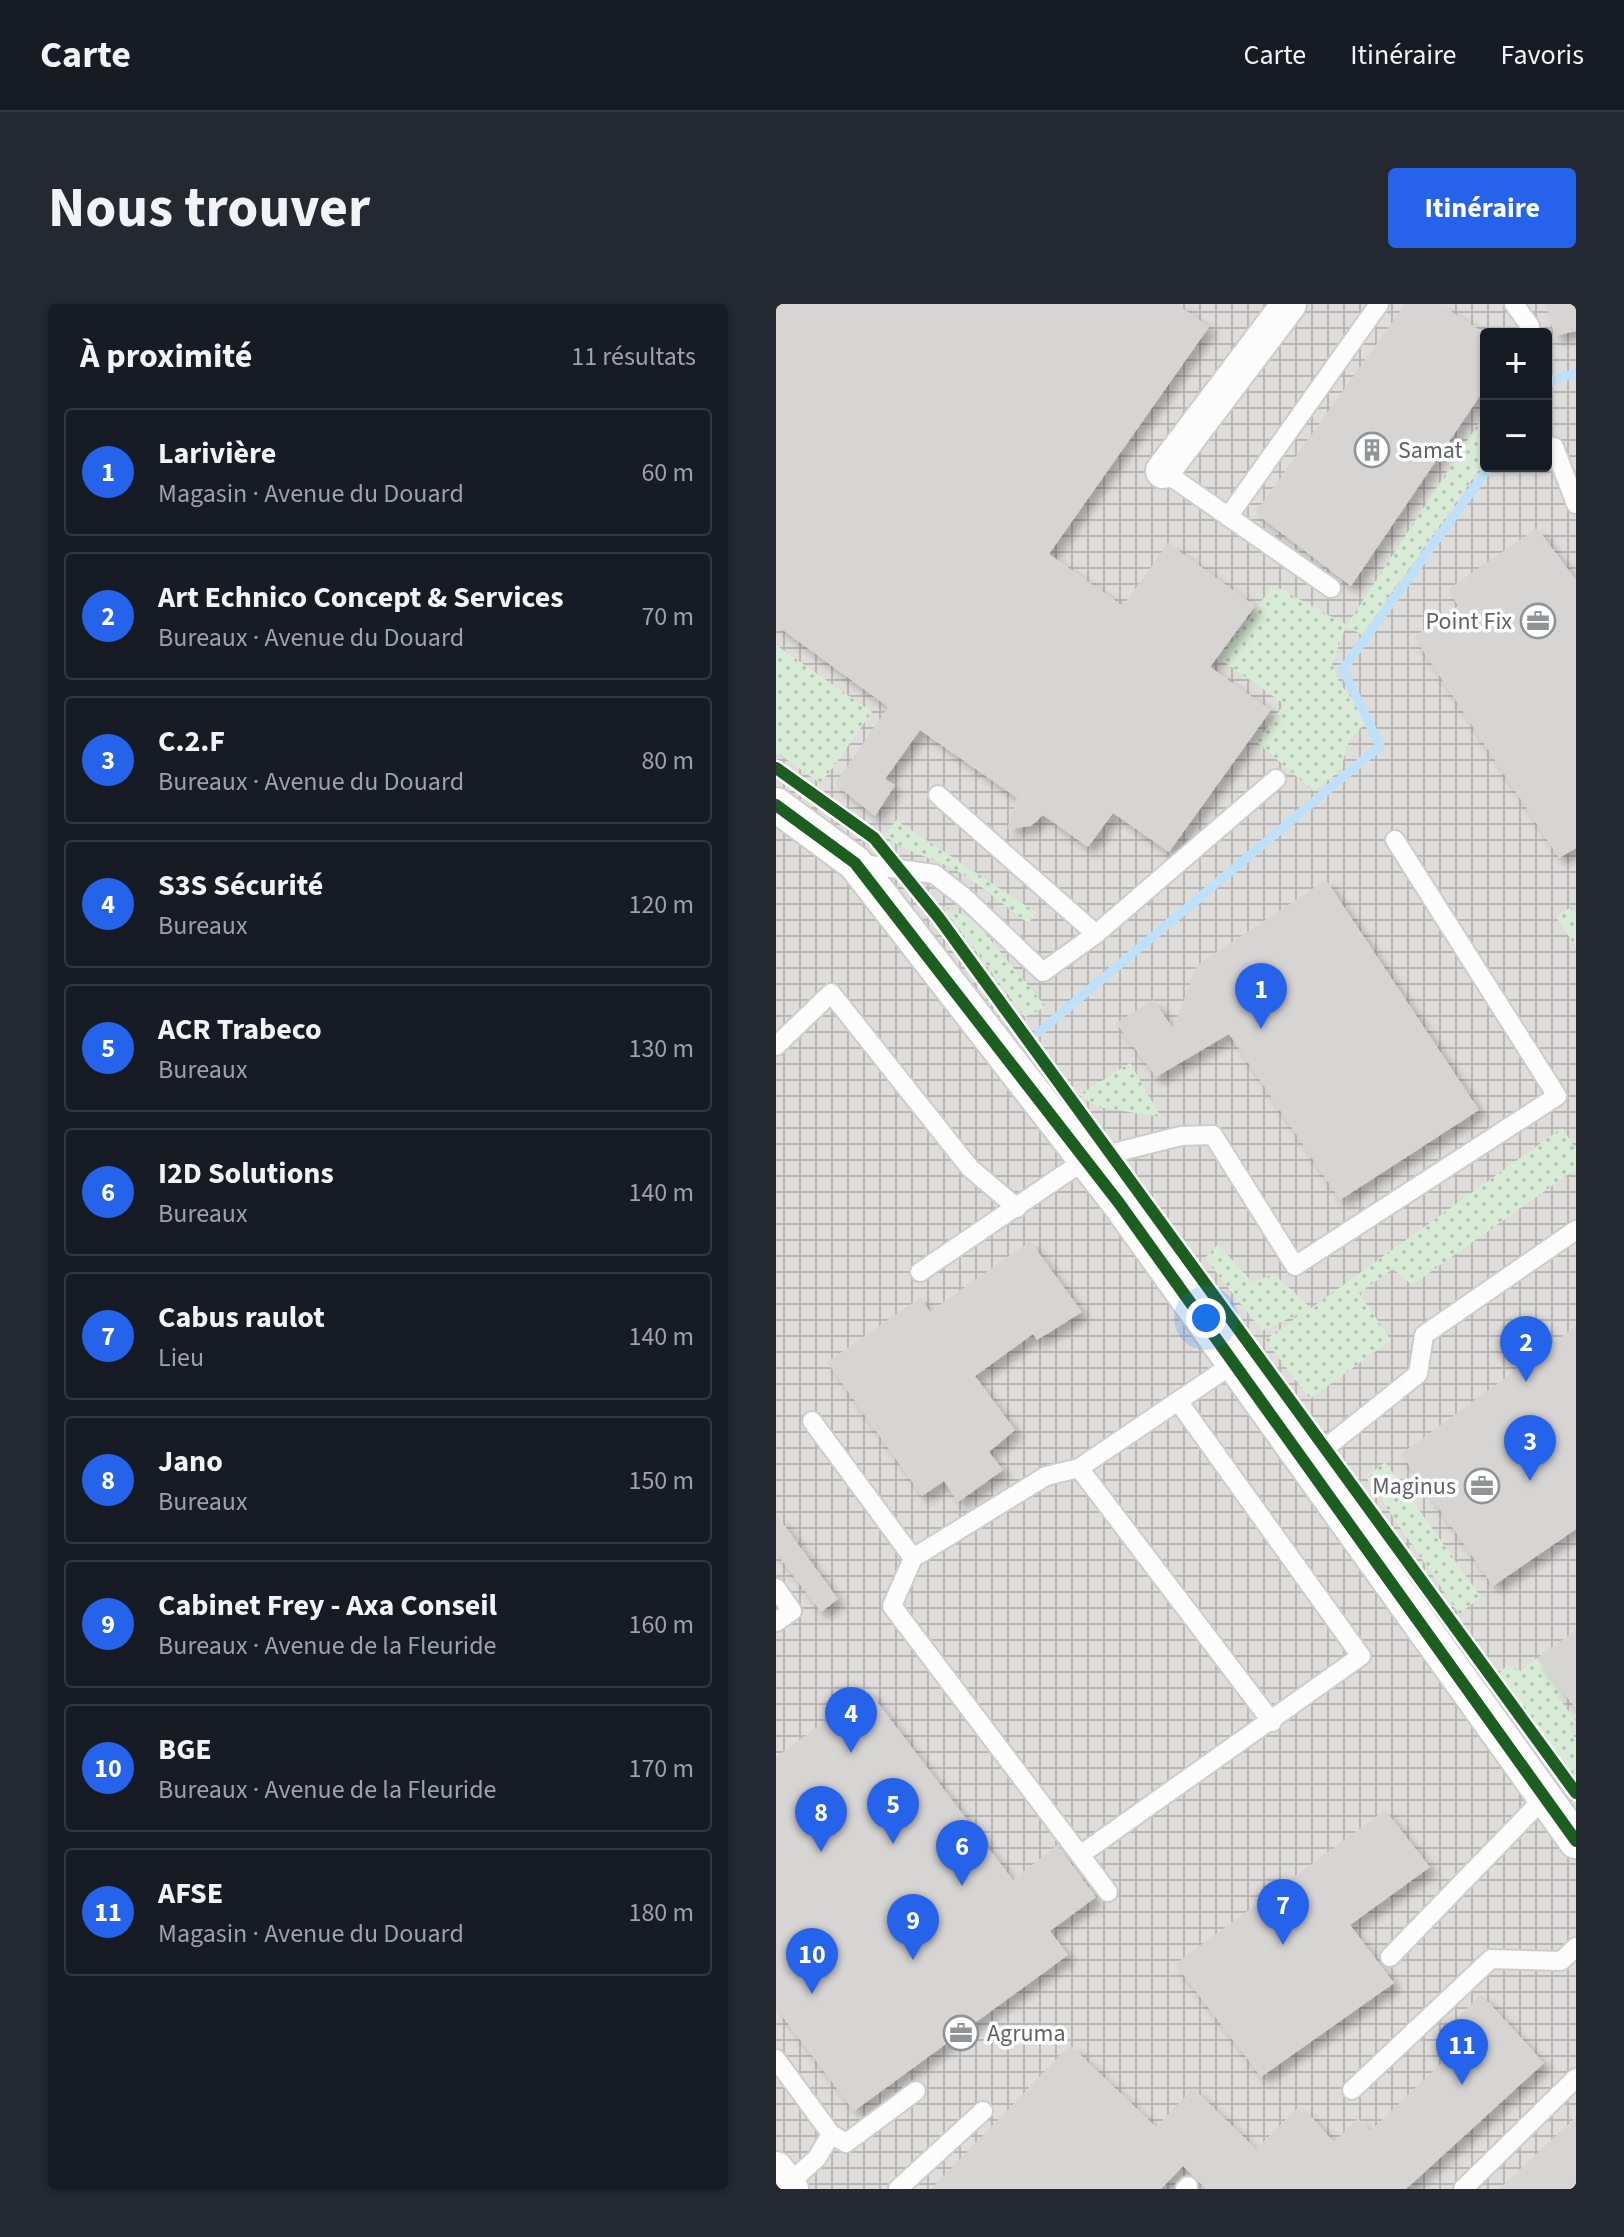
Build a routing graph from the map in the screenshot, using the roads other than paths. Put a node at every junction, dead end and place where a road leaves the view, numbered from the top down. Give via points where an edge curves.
1 (1289, 304) edge
2 (1379, 304) edge
3 (1514, 304) edge
4 (1530, 326) dead end
5 (1554, 447) dead end
6 (1163, 471) joint
7 (1576, 504) edge
8 (1228, 517) junction
9 (1331, 588) dead end
10 (1276, 779) dead end
11 (938, 795) dead end
12 (776, 805) edge
13 (1395, 840) dead end
14 (855, 863) junction
15 (1096, 934) junction
16 (776, 1046) edge
17 (1085, 1160) junction
18 (1017, 1208) junction
19 (1576, 1230) edge
20 (920, 1272) dead end
21 (1233, 1364) junction
22 (1178, 1401) junction
23 (812, 1421) dead end
24 (1304, 1465) junction
25 (1079, 1468) junction
26 (913, 1558) junction
27 (776, 1588) edge
28 (776, 1622) edge
29 (1272, 1722) junction
30 (1544, 1798) junction
31 (1576, 1841) edge
32 (1080, 1855) junction
33 (1108, 1892) dead end
34 (1576, 1947) edge
35 (1390, 1957) dead end
36 (776, 2059) edge
37 (1576, 2078) edge
38 (1352, 2090) dead end
39 (916, 2091) dead end
40 (983, 2111) dead end
41 (831, 2134) junction
42 (785, 2181) edge
43 (898, 2189) edge
44 (1463, 2189) edge

1 - 6 street
2 - 8 lane
3 - 4 lane
5 - 7 lane
6 - 8 lane
8 - 9 lane
10 - 15 lane
11 - 15 lane
12 - 14 street
13 - 17 lane via 1557,1096 1295,1266 1213,1135 1181,1136
14 - 15 lane via 934,874 1043,972
14 - 17 street
16 - 18 lane via 831,993 970,1168
17 - 18 lane
17 - 21 street
18 - 20 lane
19 - 24 lane via 1424,1335 1418,1374
21 - 22 lane
21 - 24 street
22 - 25 lane
22 - 29 lane via 1361,1656
23 - 26 lane
24 - 30 street
25 - 26 lane via 1046,1476
25 - 29 lane
26 - 32 lane via 892,1606
27 - 28 lane via 792,1611
29 - 32 lane
30 - 31 street
30 - 35 lane
32 - 33 lane
34 - 38 lane via 1561,1961 1491,1959
36 - 41 lane
37 - 44 lane
39 - 41 lane via 846,2143
40 - 43 lane
41 - 42 lane via 817,2158

